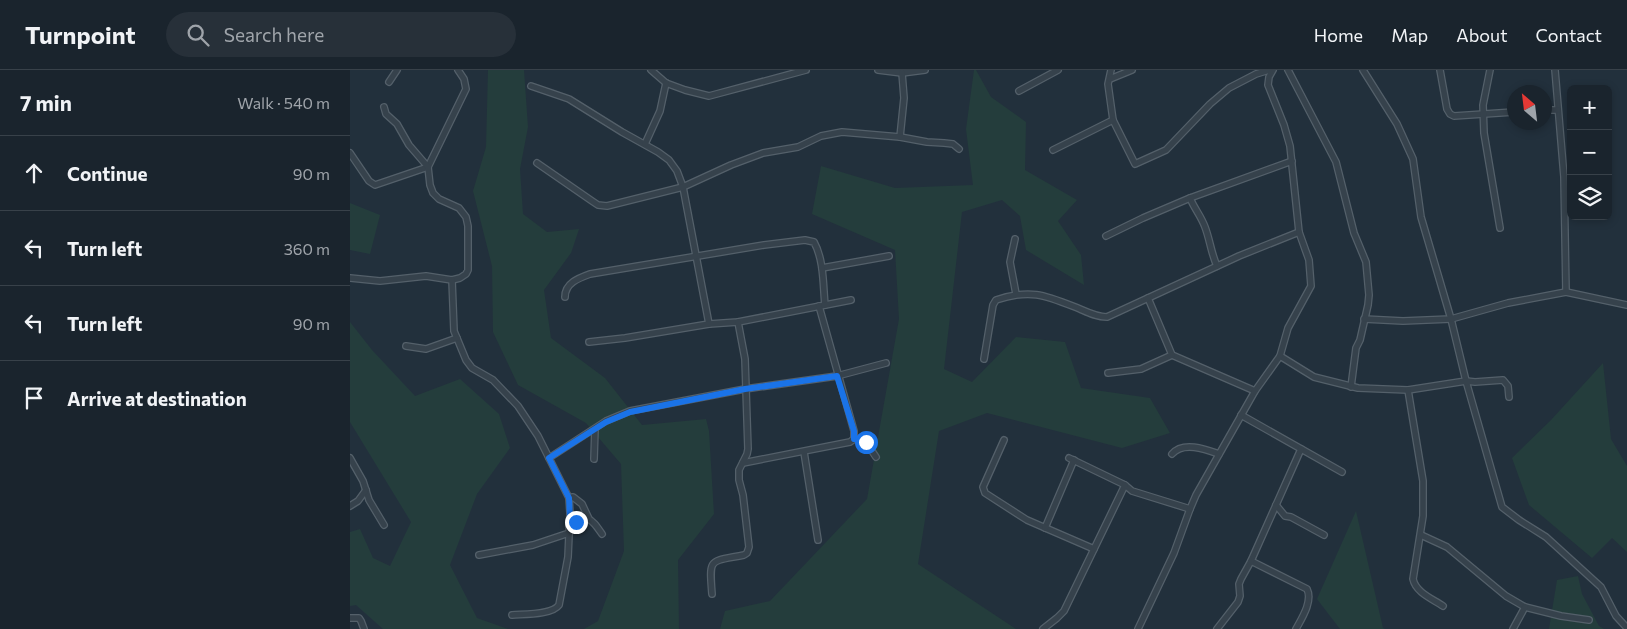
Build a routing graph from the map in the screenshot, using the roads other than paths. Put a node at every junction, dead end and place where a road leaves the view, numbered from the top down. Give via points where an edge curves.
1 (397, 70) edge
2 (458, 70) edge
3 (651, 70) edge
4 (806, 70) edge
5 (878, 70) edge
6 (925, 70) edge
7 (1058, 70) edge
8 (1111, 70) edge
9 (1132, 70) edge
10 (1269, 70) edge
11 (1273, 70) edge
12 (1288, 70) edge
13 (1363, 70) edge
14 (1440, 70) edge
15 (1490, 70) edge
16 (1555, 70) edge
17 (902, 74) junction
18 (1110, 79) junction
19 (389, 82) dead end
20 (666, 83) junction
21 (531, 86) dead end
22 (1019, 91) dead end
23 (384, 107) dead end
24 (1552, 110) edge
25 (1558, 110) junction
26 (1507, 112) edge
27 (1482, 113) junction
28 (1113, 120) junction
29 (900, 137) junction
30 (645, 144) junction
31 (959, 149) dead end
32 (1054, 150) dead end
33 (350, 153) edge
34 (1292, 161) junction
35 (537, 164) dead end
36 (428, 167) junction
37 (683, 187) junction
38 (1190, 198) junction
39 (1500, 228) dead end
40 (1299, 232) junction
41 (1106, 236) dead end
42 (1015, 239) dead end
43 (696, 256) junction
44 (889, 256) dead end
45 (1217, 266) junction
46 (822, 268) junction
47 (350, 278) edge
48 (452, 280) junction
49 (1566, 292) junction
50 (1016, 294) junction
51 (565, 297) dead end
52 (1148, 298) junction
53 (851, 300) dead end
54 (1627, 305) edge
55 (822, 306) junction
56 (1364, 319) junction
57 (1452, 319) junction
58 (738, 322) junction
59 (709, 324) junction
60 (457, 338) junction
61 (589, 342) dead end
62 (406, 346) dead end
63 (1172, 355) junction
64 (1280, 356) junction
65 (984, 359) dead end
66 (886, 363) dead end
67 (1108, 372) dead end
68 (837, 376) junction
69 (1466, 381) junction
70 (1351, 387) junction
71 (745, 389) junction
72 (1408, 390) junction
73 (1255, 391) junction
74 (1510, 397) dead end
75 (1241, 415) junction
76 (595, 429) junction
77 (854, 439) junction
78 (1004, 440) dead end
79 (1301, 449) junction
80 (804, 452) junction
81 (1172, 454) dead end
82 (1219, 454) junction
83 (876, 457) dead end
84 (350, 458) edge
85 (549, 458) junction
86 (594, 459) dead end
87 (743, 463) junction
88 (1342, 472) dead end
89 (1125, 486) junction
90 (366, 490) junction
91 (569, 498) junction
92 (369, 500) junction
93 (358, 501) junction
94 (1276, 505) junction
95 (350, 506) edge
96 (1190, 508) junction
97 (589, 519) junction
98 (573, 520) junction
99 (384, 525) dead end
100 (1045, 528) junction
101 (569, 530) junction
102 (602, 534) dead end
103 (1421, 534) junction
104 (1324, 535) dead end
105 (818, 540) dead end
106 (1094, 549) junction
107 (479, 555) dead end
108 (1253, 562) junction
109 (712, 594) dead end
110 (1443, 606) dead end
111 (1525, 607) junction
112 (512, 615) dead end
113 (350, 618) edge
114 (1589, 620) dead end
115 (1627, 628) edge
116 (364, 629) edge
117 (1043, 629) edge
118 (1138, 629) edge
119 (1217, 629) edge
120 (1296, 629) edge
121 (1513, 629) edge

1 - 19 street
2 - 36 street via 466,89
3 - 20 street
4 - 20 street via 708,96
5 - 17 street
6 - 17 street
7 - 22 street
8 - 18 street
9 - 18 street
10 - 28 street via 1228,88 1166,150 1135,164
11 - 34 street via 1268,85 1284,125
12 - 56 street via 1338,170 1347,209 1366,262 1369,295
13 - 57 street via 1411,152 1421,217
14 - 27 street via 1450,114
15 - 27 street
16 - 25 street
17 - 29 street via 904,98
18 - 28 street
20 - 30 street via 660,112
21 - 30 street via 569,100
23 - 36 street via 386,114
24 - 25 street
25 - 49 street via 1564,177
26 - 27 street
27 - 39 street via 1484,144
28 - 32 street
29 - 31 street via 953,144
29 - 37 street via 842,132 824,135 798,146 763,153
30 - 37 street via 669,160
33 - 36 street via 375,185
34 - 38 street
34 - 40 street
35 - 37 street via 602,206
36 - 48 street via 433,193 459,208 468,226 468,270 460,278
37 - 43 street
38 - 41 street
38 - 45 street via 1204,224
40 - 45 street
40 - 64 street via 1309,260 1311,286 1288,328
42 - 50 street via 1010,262
43 - 46 street via 805,240 814,242
43 - 51 street via 583,276 568,286
43 - 59 street
44 - 46 street
45 - 52 street
46 - 55 street
47 - 48 street via 380,281 426,276
48 - 60 street via 453,324
49 - 54 street
49 - 57 street via 1508,303
50 - 52 street via 1044,296 1102,317
50 - 65 street via 994,302
52 - 63 street
53 - 55 street
55 - 58 street
55 - 68 street
56 - 57 street
56 - 70 street via 1355,352
57 - 69 street
58 - 59 street
58 - 71 street via 745,359
59 - 61 street
60 - 62 street via 426,349
60 - 85 street via 469,365 493,380 518,406
63 - 67 street via 1140,369
63 - 73 street
64 - 70 street via 1314,377
64 - 73 street
66 - 68 street
68 - 71 street
68 - 77 street
69 - 72 street
69 - 74 street via 1503,380
69 - 115 street via 1502,507 1546,537 1601,587 1616,616
70 - 72 street
71 - 76 street via 630,412
71 - 87 street via 748,449
72 - 103 street via 1423,481
73 - 75 street
75 - 79 street
75 - 82 street
76 - 85 street
76 - 86 street
77 - 80 street
77 - 83 street via 866,442
78 - 100 street via 983,490 986,495
79 - 88 street
79 - 94 street
80 - 87 street
80 - 105 street
81 - 82 street via 1181,448 1204,449
82 - 96 street
84 - 90 street
85 - 91 street
87 - 109 street via 739,480 749,550 744,555 712,563
89 - 96 street
89 - 100 street via 1071,459
89 - 106 street
90 - 92 street
90 - 93 street
91 - 97 street via 580,501
91 - 98 street
92 - 93 street
92 - 99 street
93 - 95 street
94 - 104 street via 1285,516
94 - 108 street
96 - 118 street via 1174,553
97 - 98 street
97 - 102 street
98 - 101 street
100 - 106 street
101 - 107 street via 533,545
101 - 112 street via 568,557 559,605 549,612
103 - 110 street via 1414,583 1420,591
103 - 111 street via 1447,547 1506,596
106 - 117 street via 1064,611
108 - 119 street via 1239,584 1238,602
108 - 120 street via 1307,589 1309,595 1305,611
111 - 114 street
111 - 121 street
113 - 116 street via 359,618

